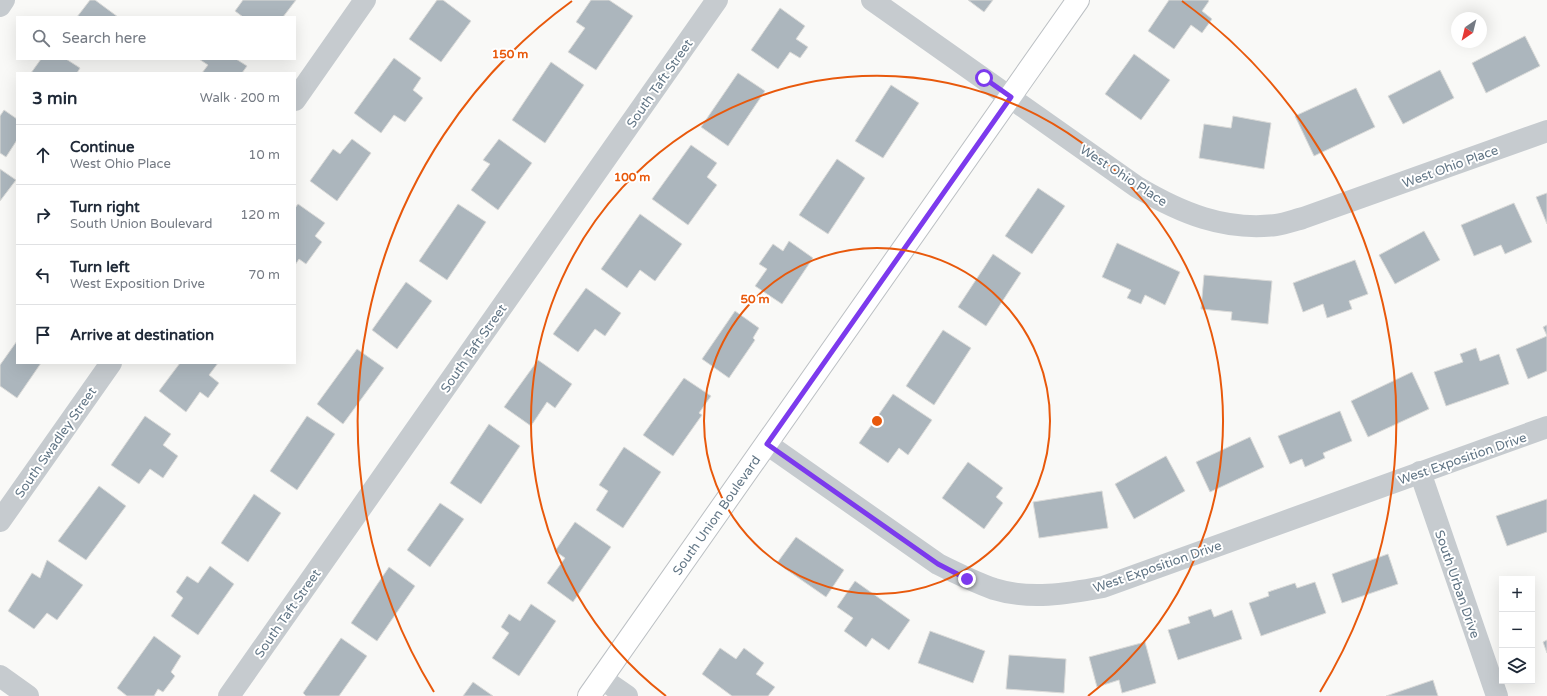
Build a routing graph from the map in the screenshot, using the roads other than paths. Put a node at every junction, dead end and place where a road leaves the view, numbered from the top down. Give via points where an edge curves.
1 (4, 0) edge
2 (365, 0) edge
3 (717, 0) edge
4 (872, 0) edge
5 (1078, 0) edge
6 (0, 6) edge
7 (1011, 97) junction
8 (296, 99) edge
9 (1547, 131) edge
10 (110, 364) edge
11 (1547, 428) edge
12 (767, 444) junction
13 (1420, 472) junction
14 (0, 521) edge
15 (0, 676) edge
16 (602, 678) junction
17 (28, 696) edge
18 (229, 696) edge
19 (589, 696) edge
20 (627, 696) edge
21 (1497, 696) edge

1 - 6 street
2 - 8 street
3 - 18 street, South Taft Street
4 - 7 street, West Ohio Place
5 - 7 main road, South Union Boulevard
7 - 9 street, West Ohio Place via 1137,187 1165,204 1193,216 1220,223 1249,226 1277,225 1303,218
7 - 12 main road, South Union Boulevard
10 - 14 street, South Swadley Street
11 - 13 street, West Exposition Drive
12 - 13 street, West Exposition Drive via 938,564 967,579 995,589 1021,594 1047,595 1103,587
12 - 16 main road, South Union Boulevard
13 - 21 street, South Urban Drive
15 - 17 street
16 - 19 main road, South Union Boulevard
16 - 20 street

